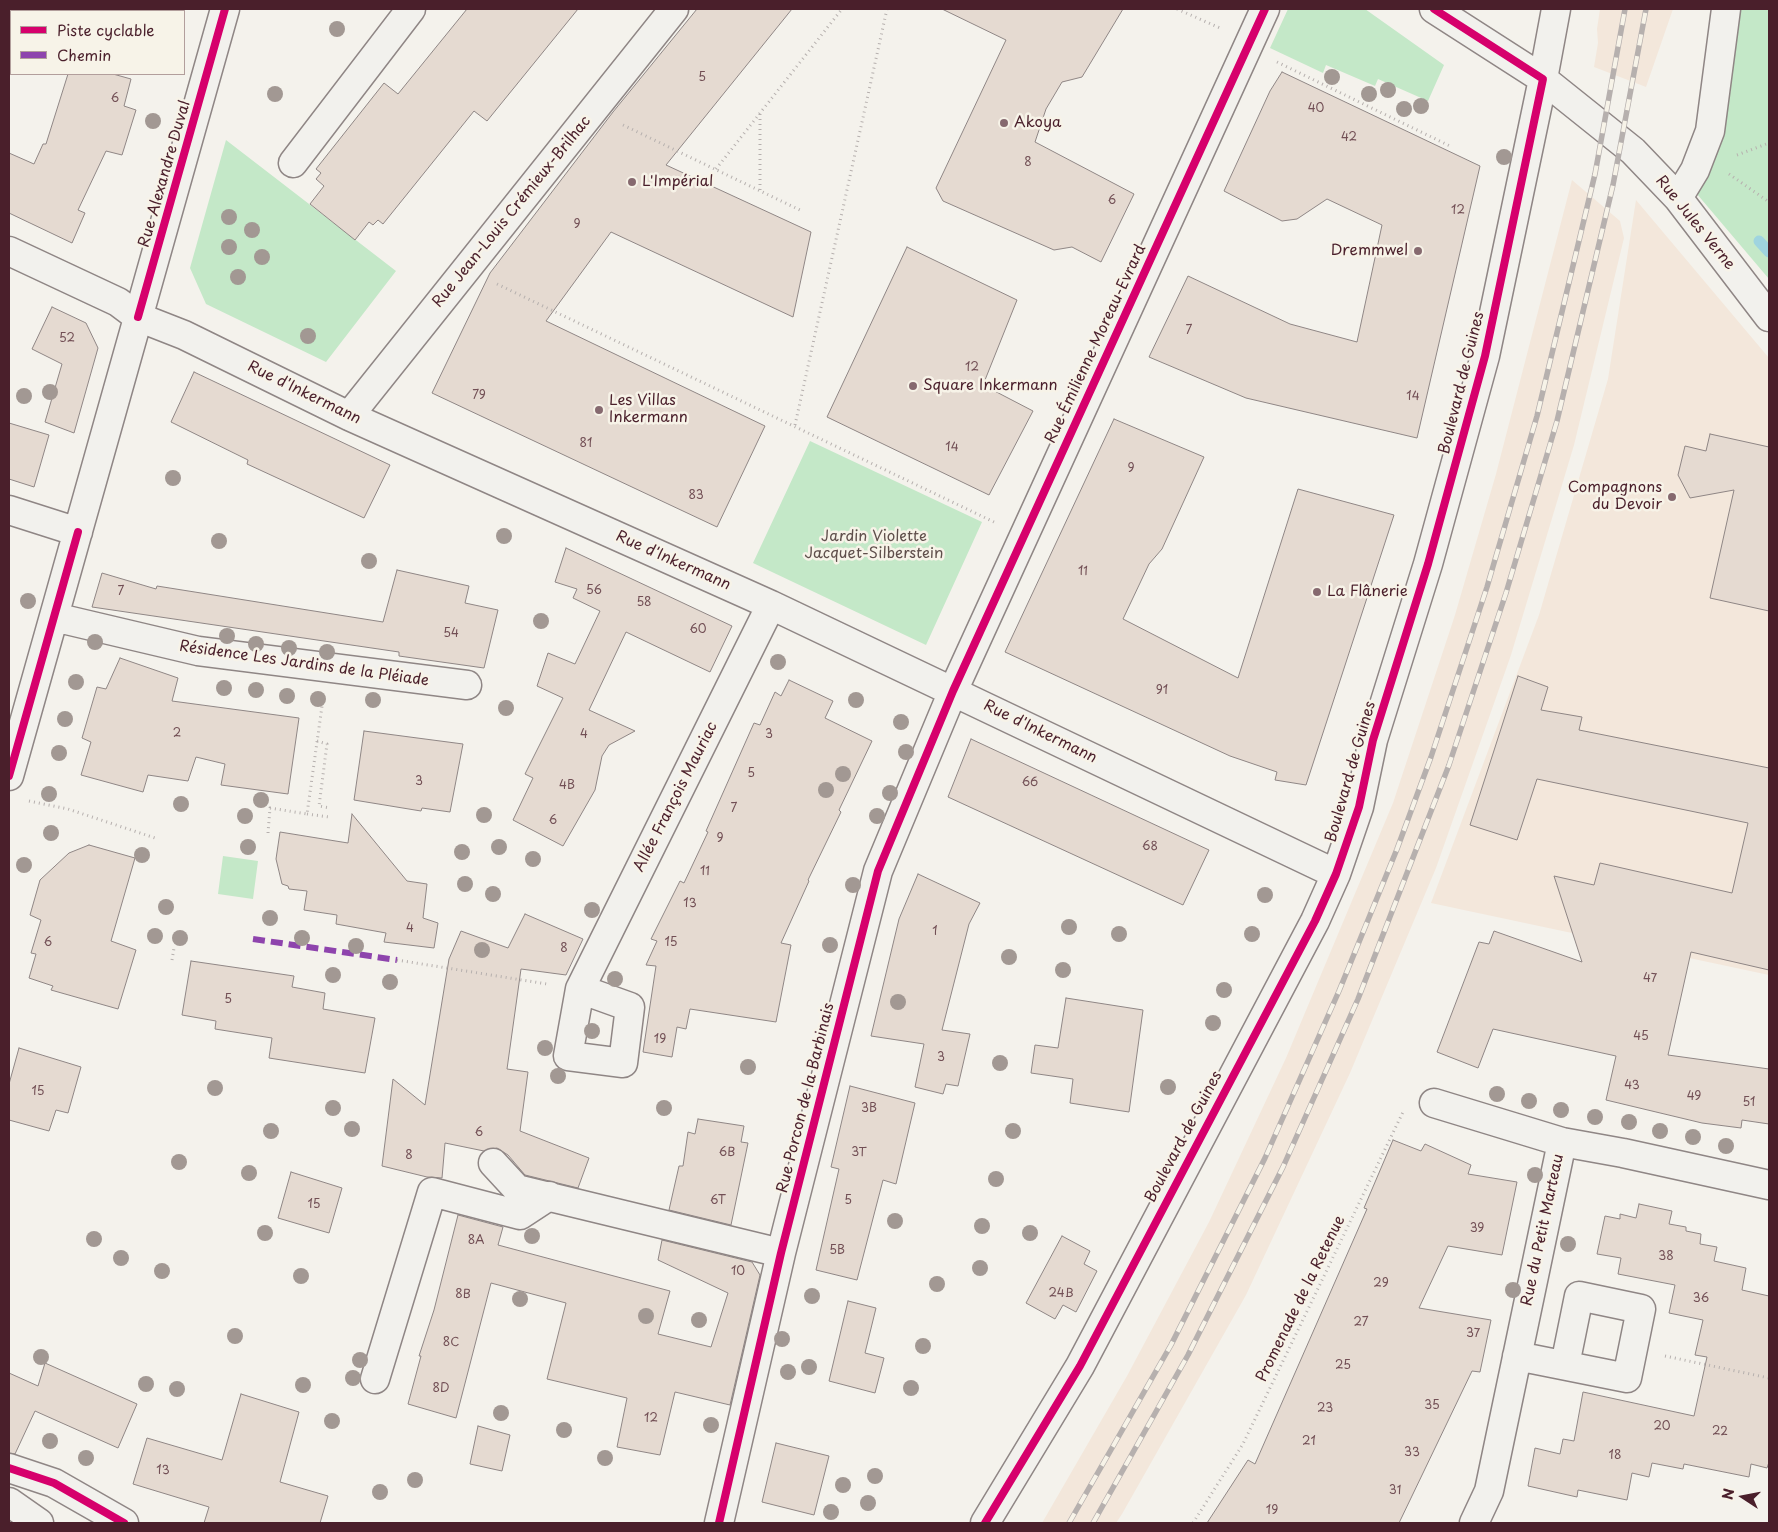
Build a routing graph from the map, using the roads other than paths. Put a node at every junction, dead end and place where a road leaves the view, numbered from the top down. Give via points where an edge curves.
1 (225, 9) edge
2 (411, 9) edge
3 (674, 9) edge
4 (1265, 9) edge
5 (1434, 9) edge
6 (1556, 9) edge
7 (1726, 9) edge
8 (1543, 79) junction
9 (293, 163) dead end
10 (1678, 198) junction
11 (9, 251) edge
12 (138, 318) junction
13 (1769, 318) edge
14 (349, 416) junction
15 (9, 510) edge
16 (78, 532) junction
17 (771, 606) junction
18 (54, 617) junction
19 (467, 686) dead end
20 (953, 691) junction
21 (9, 776) edge
22 (1336, 874) junction
23 (580, 989) road end
24 (1434, 1103) road end
25 (1562, 1142) junction
26 (493, 1163) dead end
27 (1769, 1184) edge
28 (549, 1196) junction
29 (781, 1253) junction
30 (1517, 1356) junction
31 (1565, 1365) junction
32 (375, 1379) dead end
33 (9, 1468) edge
34 (9, 1502) edge
35 (39, 1523) edge
36 (124, 1523) edge
37 (719, 1523) edge
38 (986, 1523) edge
39 (1474, 1523) edge

1 - 12 street, Rue Alexandre Duval
2 - 9 street
3 - 14 street, Rue Jean-Louis Crémieux-Brilhac
4 - 20 street, Rue Émilienne Moreau-Evrard
5 - 8 street, Rue Jules Verne
6 - 8 street, Boulevard de Guines
7 - 10 street via 1710,131 1695,170
8 - 10 street, Rue Jules Verne via 1633,151
8 - 22 street, Boulevard de Guines via 1485,356 1428,564 1373,740 1359,807
10 - 13 street, Rue Jules Verne
11 - 12 street, Rue d'Inkermann via 118,302
12 - 14 street, Rue d'Inkermann via 184,335
12 - 16 street, Rue Alexandre Duval
14 - 17 street, Rue d'Inkermann
15 - 16 street
16 - 18 street, Rue Alexandre Duval
17 - 20 street, Rue d'Inkermann
17 - 23 street, Allée François Mauriac
18 - 19 street, Résidence Les Jardins de la Pléiade via 198,651
18 - 21 street, Rue Alexandre Duval
20 - 22 street, Rue d'Inkermann
20 - 29 street, Rue Porcon de la Barbinais via 878,871
22 - 38 street, Boulevard de Guines via 1315,921 1080,1366
24 - 25 street
25 - 27 street, Rue du Petit Marteau
25 - 30 street, Rue du Petit Marteau
26 - 28 street via 517,1189
28 - 29 street
28 - 32 street via 520,1215 432,1192
29 - 37 street, Rue Porcon de la Barbinais
30 - 31 street
30 - 39 street, Rue du Petit Marteau via 1489,1491
31 - 31 street via 1627,1378 1642,1309 1579,1296
33 - 36 street via 54,1483
34 - 35 street

